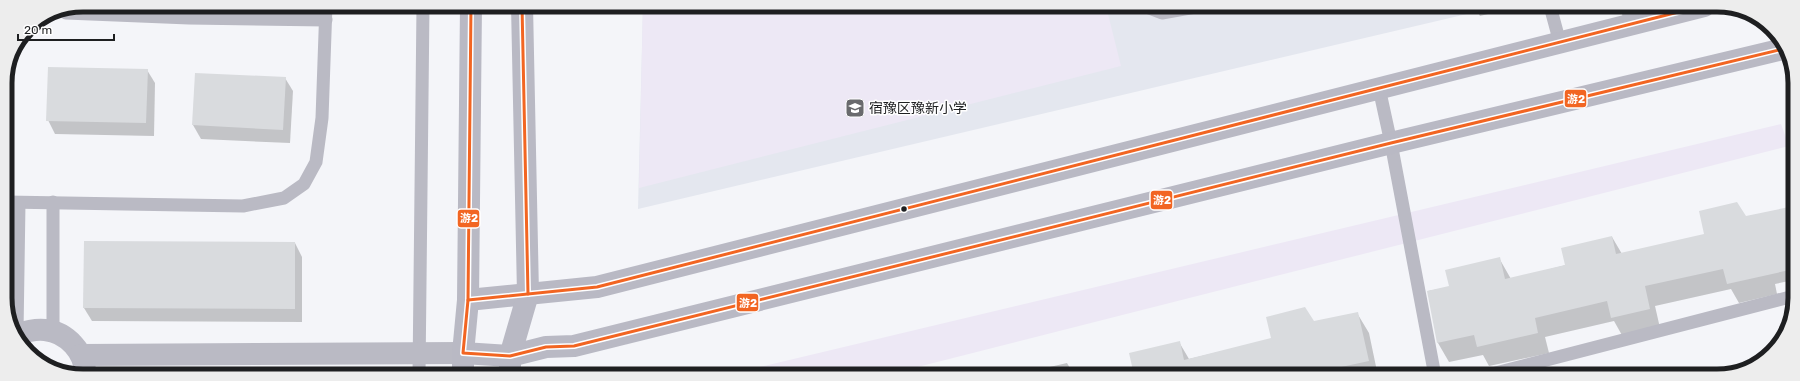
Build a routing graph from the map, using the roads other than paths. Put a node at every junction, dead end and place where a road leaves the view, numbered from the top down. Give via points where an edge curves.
1 (326, 12) edge
2 (423, 12) edge
3 (471, 12) edge
4 (522, 12) edge
5 (1552, 12) edge
6 (1659, 12) edge
7 (69, 13) edge
8 (1629, 16) edge
9 (326, 20) junction
10 (1560, 43) junction
11 (1780, 50) edge
12 (1379, 88) junction
13 (1391, 143) junction
14 (12, 202) edge
15 (53, 202) junction
16 (19, 203) junction
17 (528, 294) junction
18 (1788, 298) edge
19 (468, 300) junction
20 (18, 326) edge
21 (21, 332) edge
22 (53, 332) junction
23 (463, 352) junction
24 (419, 353) junction
25 (83, 365) edge
26 (510, 366) edge
27 (419, 369) edge
28 (463, 369) edge
29 (1434, 369) edge
30 (1511, 369) edge

1 - 9 lane
2 - 24 lane
3 - 19 main road
4 - 17 main road
5 - 10 lane
6 - 8 main road
7 - 9 lane
8 - 10 main road
9 - 15 lane via 322,118 316,162 304,184 284,198 243,206
10 - 12 main road
11 - 13 main road
12 - 13 lane
12 - 17 main road via 597,287
13 - 26 main road via 574,346 546,347
13 - 29 lane
14 - 16 lane
15 - 16 lane
15 - 22 lane
16 - 20 lane
17 - 19 main road
17 - 26 main road
18 - 30 lane
19 - 23 main road
21 - 22 street via 31,330
22 - 25 street via 72,343
23 - 24 street
23 - 26 main road
23 - 28 main road
24 - 25 street
24 - 27 lane

